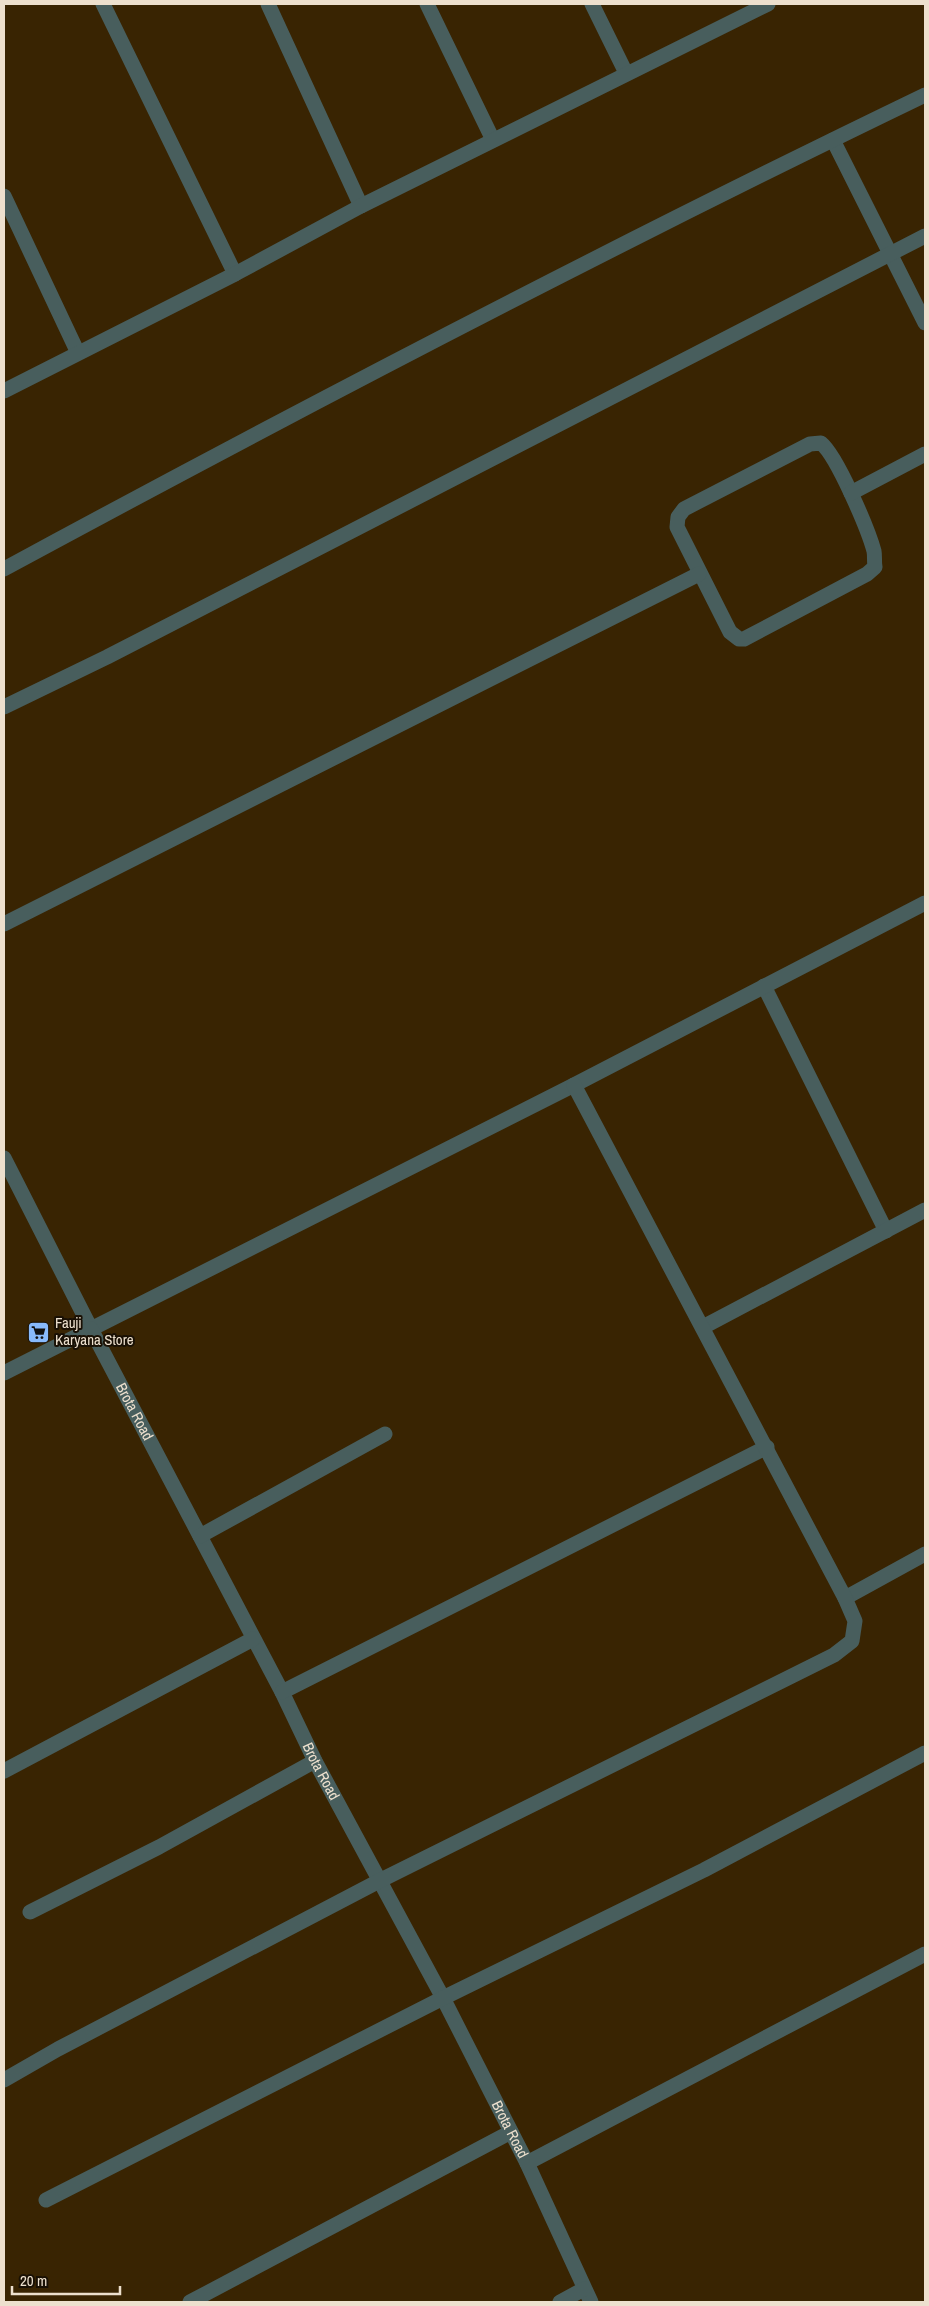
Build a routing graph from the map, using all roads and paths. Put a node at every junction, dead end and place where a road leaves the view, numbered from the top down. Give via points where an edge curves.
1 (103, 4) edge
2 (268, 4) edge
3 (426, 4) edge
4 (592, 4) edge
5 (768, 4) edge
6 (740, 10) edge
7 (626, 73) junction
8 (925, 95) edge
9 (493, 140) junction
10 (833, 140) junction
11 (4, 196) edge
12 (361, 206) junction
13 (925, 236) edge
14 (889, 253) junction
15 (234, 274) junction
16 (925, 323) edge
17 (78, 353) junction
18 (4, 390) edge
19 (925, 454) edge
20 (851, 494) junction
21 (4, 569) edge
22 (699, 574) junction
23 (4, 707) edge
24 (925, 902) edge
25 (4, 924) edge
26 (764, 986) junction
27 (574, 1085) junction
28 (4, 1158) edge
29 (925, 1210) edge
30 (886, 1231) junction
31 (703, 1327) junction
32 (91, 1329) junction
33 (4, 1373) edge
34 (385, 1434) dead end
35 (766, 1447) junction
36 (200, 1536) junction
37 (925, 1554) edge
38 (845, 1598) junction
39 (253, 1638) junction
40 (282, 1692) junction
41 (925, 1753) edge
42 (315, 1761) junction
43 (4, 1771) edge
44 (381, 1880) junction
45 (30, 1912) dead end
46 (925, 1954) edge
47 (443, 1998) junction
48 (4, 2080) edge
49 (512, 2132) junction
50 (527, 2163) junction
51 (46, 2200) dead end
52 (588, 2296) edge
53 (190, 2302) edge
54 (560, 2302) edge

1 - 15 street
2 - 12 street
3 - 9 street
4 - 7 street
5 - 6 street
6 - 7 street
7 - 9 street
8 - 10 street
9 - 12 street
10 - 14 street
10 - 21 street via 204,462
11 - 17 street
12 - 15 street
13 - 14 street
14 - 16 street
14 - 23 street via 125,648
15 - 17 street
17 - 18 street
19 - 20 street
20 - 22 street via 829,450 821,443 810,444 693,505 678,517 677,527
20 - 22 street via 874,552 875,567 858,579 739,639 730,632
22 - 25 street
24 - 26 street
26 - 27 street
26 - 30 street
27 - 31 street
27 - 32 street
28 - 32 street, Brota Road
29 - 30 street
30 - 31 street
31 - 35 street
32 - 33 street
32 - 36 street, Brota Road
34 - 36 street
35 - 38 street
35 - 40 street
36 - 39 street, Brota Road
37 - 38 street
38 - 44 street via 855,1621 852,1641 834,1655
39 - 40 street, Brota Road
39 - 43 street
40 - 42 street, Brota Road
41 - 47 street via 704,1870
42 - 44 street, Brota Road
42 - 45 street via 159,1847
44 - 47 street, Brota Road
44 - 48 street
46 - 50 street
47 - 49 street, Brota Road
47 - 51 street
49 - 50 street, Brota Road
49 - 53 street
50 - 52 street, Brota Road
52 - 54 street

